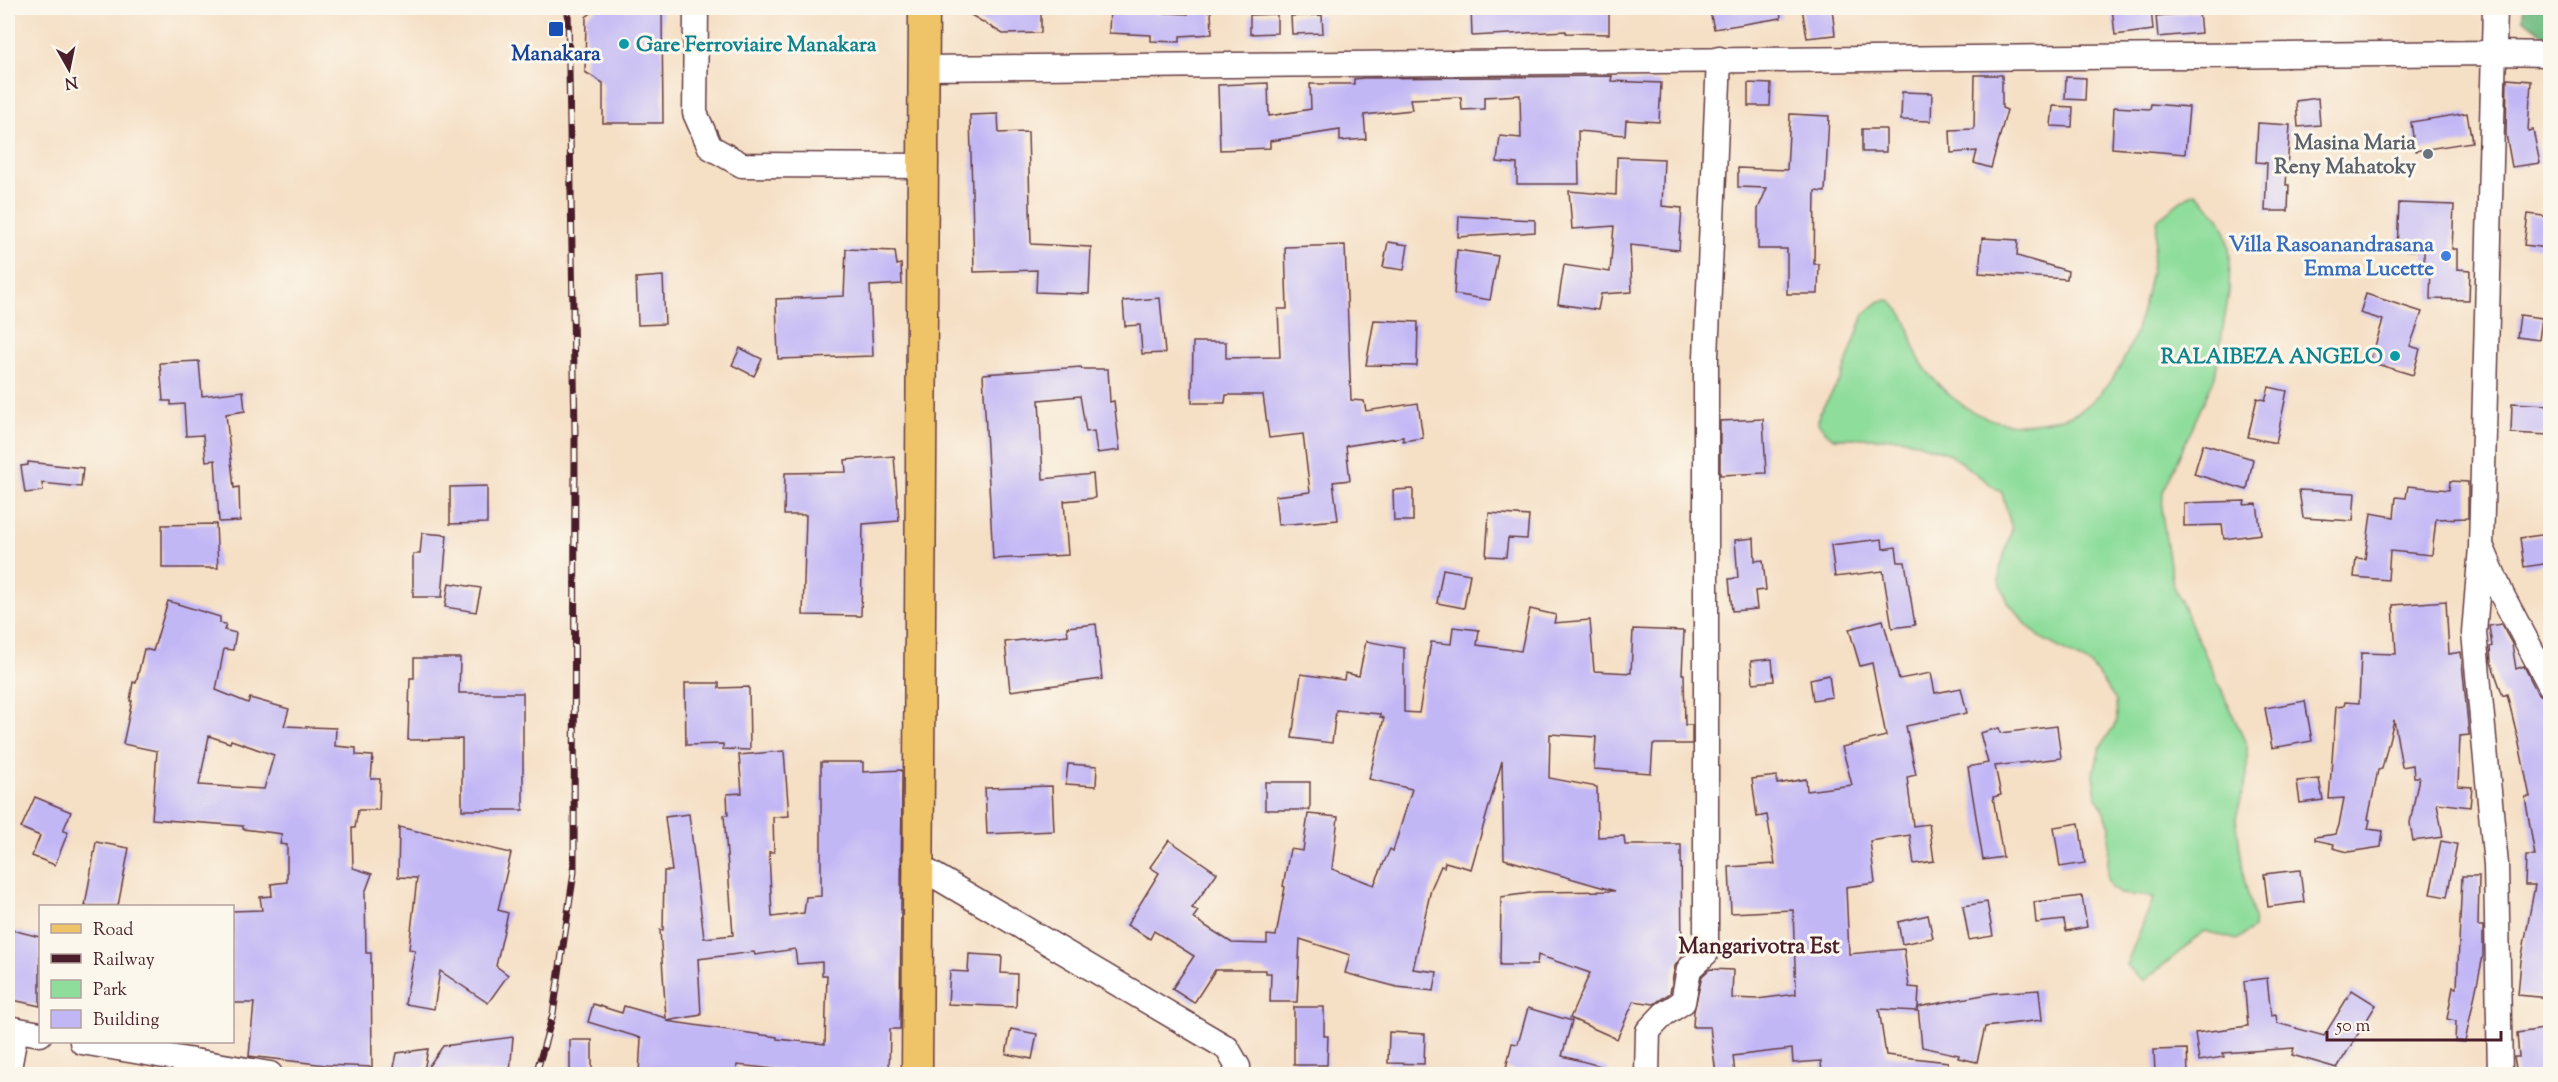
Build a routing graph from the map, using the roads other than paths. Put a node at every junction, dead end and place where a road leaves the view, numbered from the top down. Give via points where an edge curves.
1 (696, 8) edge
2 (924, 8) edge
3 (2495, 8) edge
4 (2494, 53) junction
5 (2550, 54) edge
6 (1719, 59) junction
7 (923, 68) junction
8 (924, 166) junction
9 (2481, 547) junction
10 (2550, 685) edge
11 (920, 867) junction
12 (12, 1029) edge
13 (39, 1034) edge
14 (93, 1043) edge
15 (8, 1074) edge
16 (270, 1074) edge
17 (917, 1074) edge
18 (1235, 1074) edge
19 (1647, 1074) edge
20 (2500, 1074) edge

1 - 8 street via 695,113 711,147 742,165
2 - 7 main road
3 - 4 street
4 - 5 street
4 - 6 street
4 - 9 street
6 - 7 street
6 - 19 street via 1706,357 1706,953 1689,969 1683,1002 1648,1031
7 - 8 main road
8 - 11 main road
9 - 10 street
9 - 20 street via 2474,633 2496,866
11 - 17 main road
11 - 18 street via 1227,1048 1238,1067
12 - 13 street
12 - 15 street
14 - 16 street

